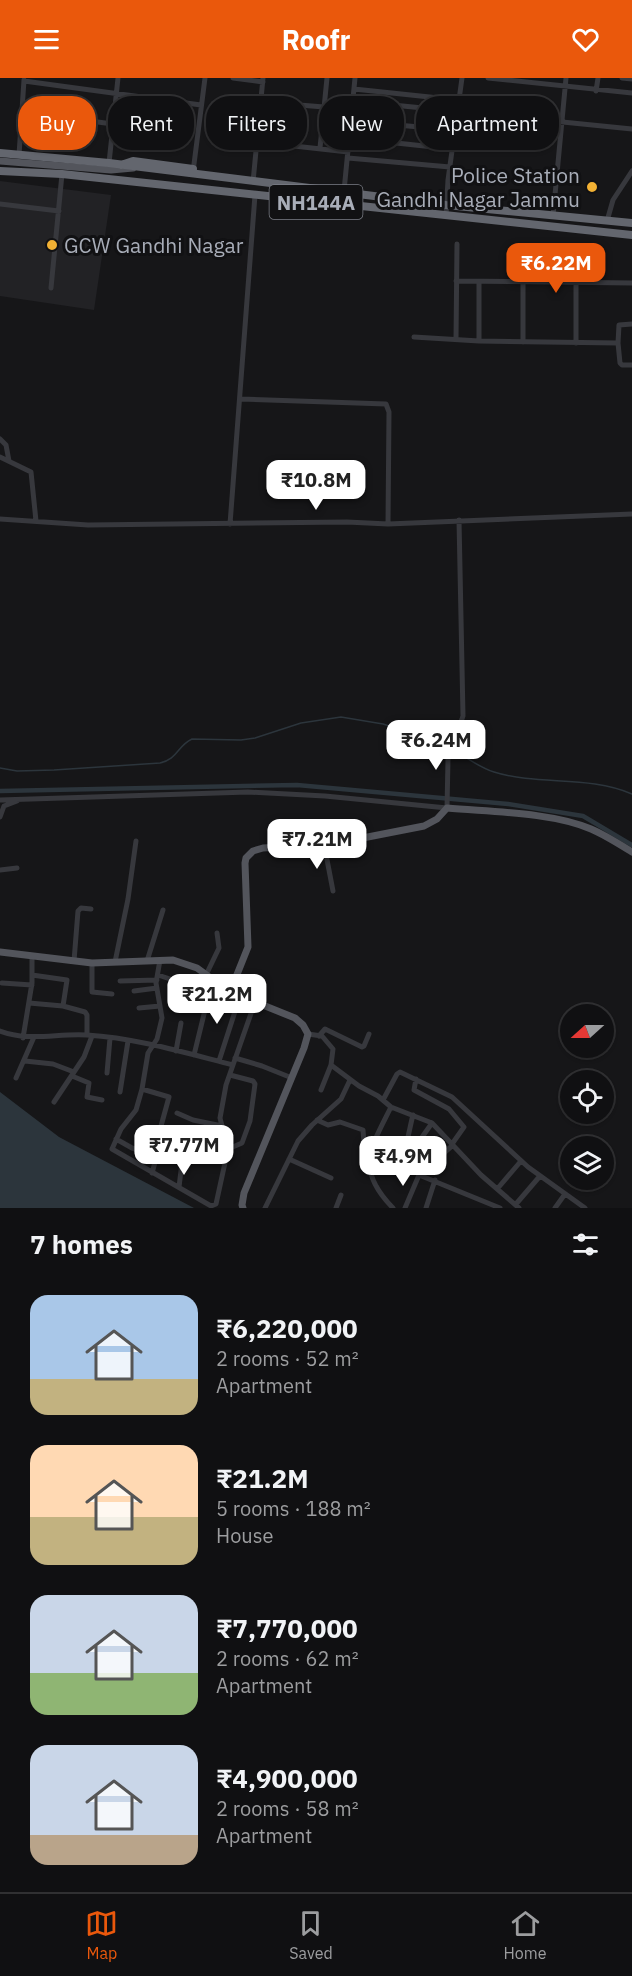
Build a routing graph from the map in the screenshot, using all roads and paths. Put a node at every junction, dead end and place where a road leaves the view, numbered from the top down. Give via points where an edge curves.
1 (118, 78) edge
2 (205, 78) edge
3 (233, 78) edge
4 (327, 78) edge
5 (355, 78) edge
6 (462, 78) edge
7 (488, 78) edge
8 (495, 78) edge
9 (566, 78) edge
10 (598, 78) edge
11 (622, 78) edge
12 (24, 79) edge
13 (632, 79) edge
14 (263, 80) edge
15 (536, 80) edge
16 (565, 87) junction
17 (354, 89) junction
18 (596, 91) junction
19 (116, 92) junction
20 (632, 93) edge
21 (22, 96) edge
22 (116, 96) edge
23 (262, 96) edge
24 (325, 96) edge
25 (353, 96) edge
26 (420, 96) edge
27 (459, 96) edge
28 (201, 105) junction
29 (561, 121) junction
30 (632, 129) edge
31 (19, 150) edge
32 (111, 150) edge
33 (257, 150) edge
34 (328, 150) edge
35 (349, 150) edge
36 (452, 150) edge
37 (0, 153) edge
38 (19, 154) junction
39 (348, 155) junction
40 (0, 161) edge
41 (121, 165) junction
42 (110, 167) junction
43 (450, 167) junction
44 (133, 168) junction
45 (0, 171) edge
46 (632, 171) edge
47 (193, 172) junction
48 (62, 174) junction
49 (253, 182) junction
50 (344, 192) junction
51 (255, 195) junction
52 (0, 204) edge
53 (446, 205) junction
54 (59, 211) junction
55 (446, 216) junction
56 (553, 216) junction
57 (608, 221) junction
58 (632, 223) edge
59 (632, 235) edge
60 (457, 244) dead end
61 (456, 281) junction
62 (479, 282) junction
63 (523, 282) junction
64 (576, 283) junction
65 (632, 284) edge
66 (51, 288) dead end
67 (632, 324) edge
68 (414, 337) dead end
69 (456, 340) junction
70 (479, 341) junction
71 (523, 342) junction
72 (618, 343) junction
73 (576, 344) junction
74 (632, 365) edge
75 (241, 399) junction
76 (0, 439) edge
77 (0, 457) edge
78 (9, 460) junction
79 (632, 514) edge
80 (0, 519) edge
81 (459, 520) junction
82 (36, 521) junction
83 (230, 524) junction
84 (388, 524) junction
85 (22, 799) junction
86 (0, 800) edge
87 (448, 805) junction
88 (0, 817) edge
89 (136, 841) dead end
90 (324, 844) junction
91 (632, 852) edge
92 (17, 868) dead end
93 (0, 870) edge
94 (333, 891) dead end
95 (91, 909) dead end
96 (163, 910) dead end
97 (217, 933) dead end
98 (0, 952) edge
99 (32, 956) junction
100 (160, 960) junction
101 (74, 961) junction
102 (147, 961) junction
103 (115, 962) junction
104 (92, 963) junction
105 (32, 975) junction
106 (206, 975) junction
107 (157, 977) junction
108 (120, 981) dead end
109 (2, 983) dead end
110 (32, 985) junction
111 (157, 988) junction
112 (134, 991) dead end
113 (230, 992) junction
114 (112, 994) dead end
115 (240, 996) junction
116 (255, 1002) junction
117 (29, 1004) junction
118 (63, 1006) junction
119 (160, 1006) junction
120 (139, 1008) dead end
121 (181, 1023) dead end
122 (0, 1031) edge
123 (308, 1034) junction
124 (369, 1034) dead end
125 (90, 1035) junction
126 (319, 1035) junction
127 (34, 1037) junction
128 (23, 1038) junction
129 (110, 1038) junction
130 (128, 1041) junction
131 (152, 1045) junction
132 (176, 1051) junction
133 (194, 1055) junction
134 (25, 1061) junction
135 (219, 1061) junction
136 (234, 1062) junction
137 (331, 1065) junction
138 (107, 1073) dead end
139 (73, 1074) junction
140 (230, 1075) junction
141 (16, 1078) dead end
142 (292, 1078) junction
143 (416, 1079) junction
144 (350, 1080) junction
145 (142, 1089) junction
146 (321, 1090) dead end
147 (120, 1092) dead end
148 (102, 1100) dead end
149 (383, 1100) junction
150 (54, 1102) dead end
151 (391, 1107) junction
152 (177, 1113) dead end
153 (413, 1115) junction
154 (318, 1120) junction
155 (432, 1123) junction
156 (222, 1126) junction
157 (224, 1136) junction
158 (116, 1139) junction
159 (453, 1144) junction
160 (228, 1149) junction
161 (157, 1156) junction
162 (402, 1157) junction
163 (370, 1158) junction
164 (289, 1159) junction
165 (410, 1160) junction
166 (521, 1161) junction
167 (439, 1162) dead end
168 (152, 1173) junction
169 (419, 1175) junction
170 (540, 1176) junction
171 (331, 1178) dead end
172 (435, 1180) junction
173 (179, 1187) junction
174 (498, 1188) junction
175 (565, 1194) junction
176 (340, 1195) dead end
177 (506, 1195) junction
178 (518, 1206) edge
179 (243, 1208) edge
180 (265, 1208) edge
181 (336, 1208) edge
182 (393, 1208) edge
183 (405, 1208) edge
184 (426, 1208) edge
185 (500, 1208) edge
186 (555, 1208) edge
187 (585, 1208) edge

1 - 19 street
2 - 28 street
3 - 14 street
4 - 24 street
5 - 17 street
6 - 27 street
7 - 8 street
8 - 15 street
9 - 16 street
10 - 18 street
11 - 13 street
12 - 19 street
12 - 21 street
14 - 23 street
15 - 16 street
16 - 18 street
16 - 29 street
17 - 25 street
17 - 26 street
18 - 20 street
19 - 22 street
19 - 28 street
28 - 47 street
29 - 30 street
29 - 56 street
31 - 38 street
32 - 42 street
33 - 49 street
34 - 39 street
35 - 39 street
36 - 43 street
37 - 38 highway, NH144A
38 - 42 highway, NH144A
39 - 43 street
39 - 50 street
40 - 42 main road
41 - 42 highway, NH144A
41 - 44 highway, NH144A
41 - 47 highway via 133,161
42 - 44 main road
43 - 53 street
44 - 47 highway, NH144A
45 - 48 highway, NH144A
46 - 57 street via 613,200
47 - 49 highway, NH144A
48 - 51 highway, NH144A
48 - 54 street
49 - 50 highway, NH144A
50 - 53 highway, NH144A
51 - 55 highway, NH144A
51 - 75 street
52 - 54 street
53 - 55 street
53 - 56 highway, NH144A
54 - 66 street
55 - 59 highway, NH144A
56 - 57 highway, NH144A
57 - 58 highway, NH144A
60 - 61 street
61 - 62 street
61 - 69 street
62 - 63 street
62 - 70 street
63 - 64 street
63 - 71 street
64 - 65 street
64 - 73 street
67 - 72 street via 620,325
68 - 69 street
69 - 70 street
70 - 71 street
71 - 73 street
72 - 73 street
72 - 74 street via 620,363
75 - 83 street
75 - 84 street via 386,404
76 - 78 street via 6,445
77 - 78 street
78 - 82 street via 32,473
79 - 81 street
80 - 82 street
81 - 84 street
81 - 87 street via 463,716 450,752
82 - 83 street via 88,525
83 - 84 street
85 - 86 street
85 - 87 street via 248,792
85 - 88 street via 4,806
87 - 90 main road via 437,819 424,826
87 - 91 main road via 571,823 591,829
89 - 103 street
90 - 94 street
90 - 113 main road via 263,849 246,858 248,947
92 - 93 street
95 - 101 street via 78,911
96 - 102 street
97 - 106 street via 219,948
98 - 99 main road
99 - 101 main road
99 - 105 street
100 - 102 main road
100 - 106 main road via 184,963
100 - 107 street
101 - 104 main road
102 - 103 main road
103 - 104 main road
104 - 114 street via 92,992
105 - 110 street
105 - 118 street via 67,980
106 - 113 main road
107 - 108 street
107 - 111 street
107 - 133 street via 185,984 206,1005
109 - 110 street
110 - 117 street
111 - 112 street
111 - 119 street
113 - 115 main road
115 - 116 main road
115 - 135 street
116 - 123 main road via 295,1018
116 - 136 street
117 - 118 street
117 - 128 street
118 - 125 street via 86,1012
119 - 120 street
119 - 131 street via 162,1018
121 - 132 street
122 - 128 street
123 - 126 street
123 - 142 main road
124 - 126 street via 363,1047 325,1029
125 - 127 street
125 - 129 street
125 - 139 street via 84,1057
126 - 137 street via 333,1049
127 - 128 street
127 - 134 street
129 - 130 street
129 - 138 street
130 - 131 street
130 - 147 street
131 - 132 street
131 - 145 street
132 - 133 street
133 - 135 street
134 - 139 street via 53,1064
134 - 141 street
135 - 136 street
136 - 140 street
136 - 142 street via 262,1066
137 - 144 street
137 - 146 street
139 - 148 street via 89,1083 87,1097
139 - 150 street
140 - 156 street
140 - 160 street via 255,1084 250,1121 242,1143
142 - 179 main road via 244,1193
143 - 149 street via 398,1073
143 - 159 street via 414,1090 448,1109 464,1127
143 - 166 street via 452,1097
144 - 149 street
144 - 154 street via 341,1099
145 - 158 street via 136,1110
145 - 161 street via 169,1097
149 - 151 street
151 - 153 street
151 - 163 street
152 - 156 street
153 - 155 street
153 - 162 street
154 - 163 street via 363,1130
154 - 164 street via 298,1141
155 - 159 street
155 - 165 street
156 - 157 street
157 - 160 street
157 - 173 street via 186,1130
158 - 161 street
158 - 168 street via 112,1150
159 - 167 street
159 - 174 street
160 - 173 street via 215,1205
161 - 168 street
162 - 163 street via 391,1161
162 - 165 street
163 - 182 street via 376,1188
164 - 171 street
164 - 180 street
165 - 169 street
166 - 170 street
166 - 174 street
168 - 173 street
169 - 172 street
169 - 183 street
170 - 175 street
170 - 178 street
172 - 184 street
172 - 185 street
174 - 177 street
175 - 186 street
175 - 187 street
176 - 181 street
177 - 178 street
177 - 185 street

